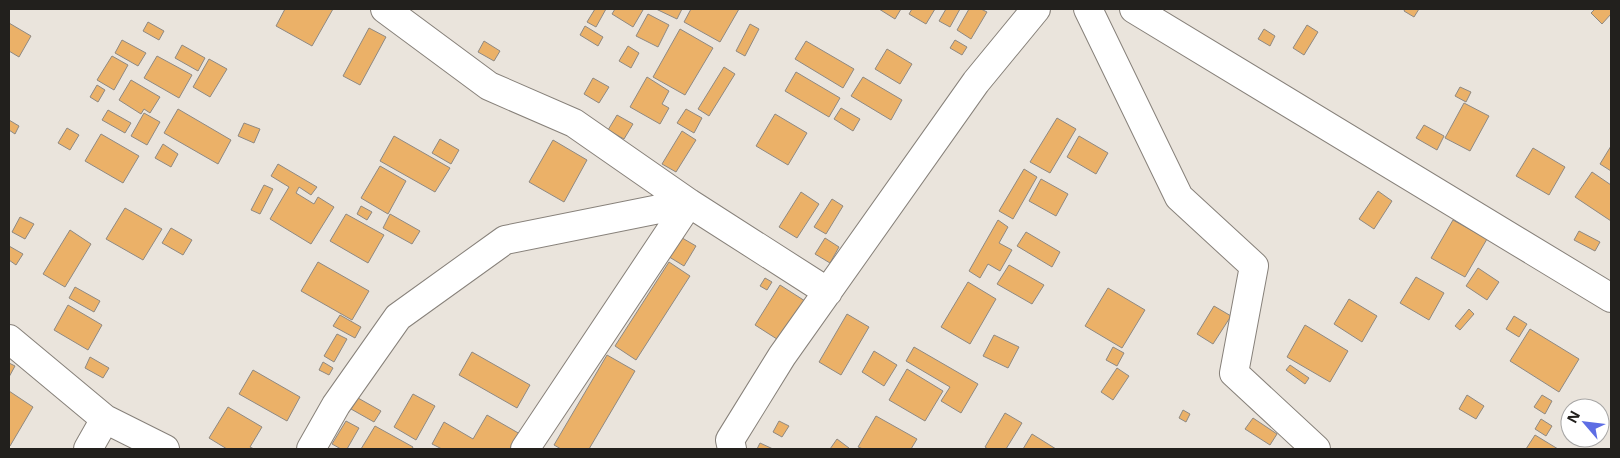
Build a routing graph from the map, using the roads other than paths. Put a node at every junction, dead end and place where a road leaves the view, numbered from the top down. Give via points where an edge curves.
1 (385, 9) edge
2 (1036, 9) edge
3 (1088, 9) edge
4 (1134, 9) edge
5 (689, 203) junction
6 (828, 292) junction
7 (1611, 298) edge
8 (9, 339) edge
9 (105, 419) junction
10 (88, 449) edge
11 (165, 449) edge
12 (311, 449) edge
13 (525, 449) edge
14 (732, 449) edge
15 (1316, 449) edge

1 - 5 street via 489,86 574,123
2 - 6 street via 976,82
3 - 15 street via 1179,196 1254,266 1234,373
4 - 7 street
5 - 6 street
5 - 12 street via 505,240 398,316 336,405
5 - 13 street
6 - 14 street via 782,356 730,440
8 - 9 street
9 - 10 street
9 - 11 street

